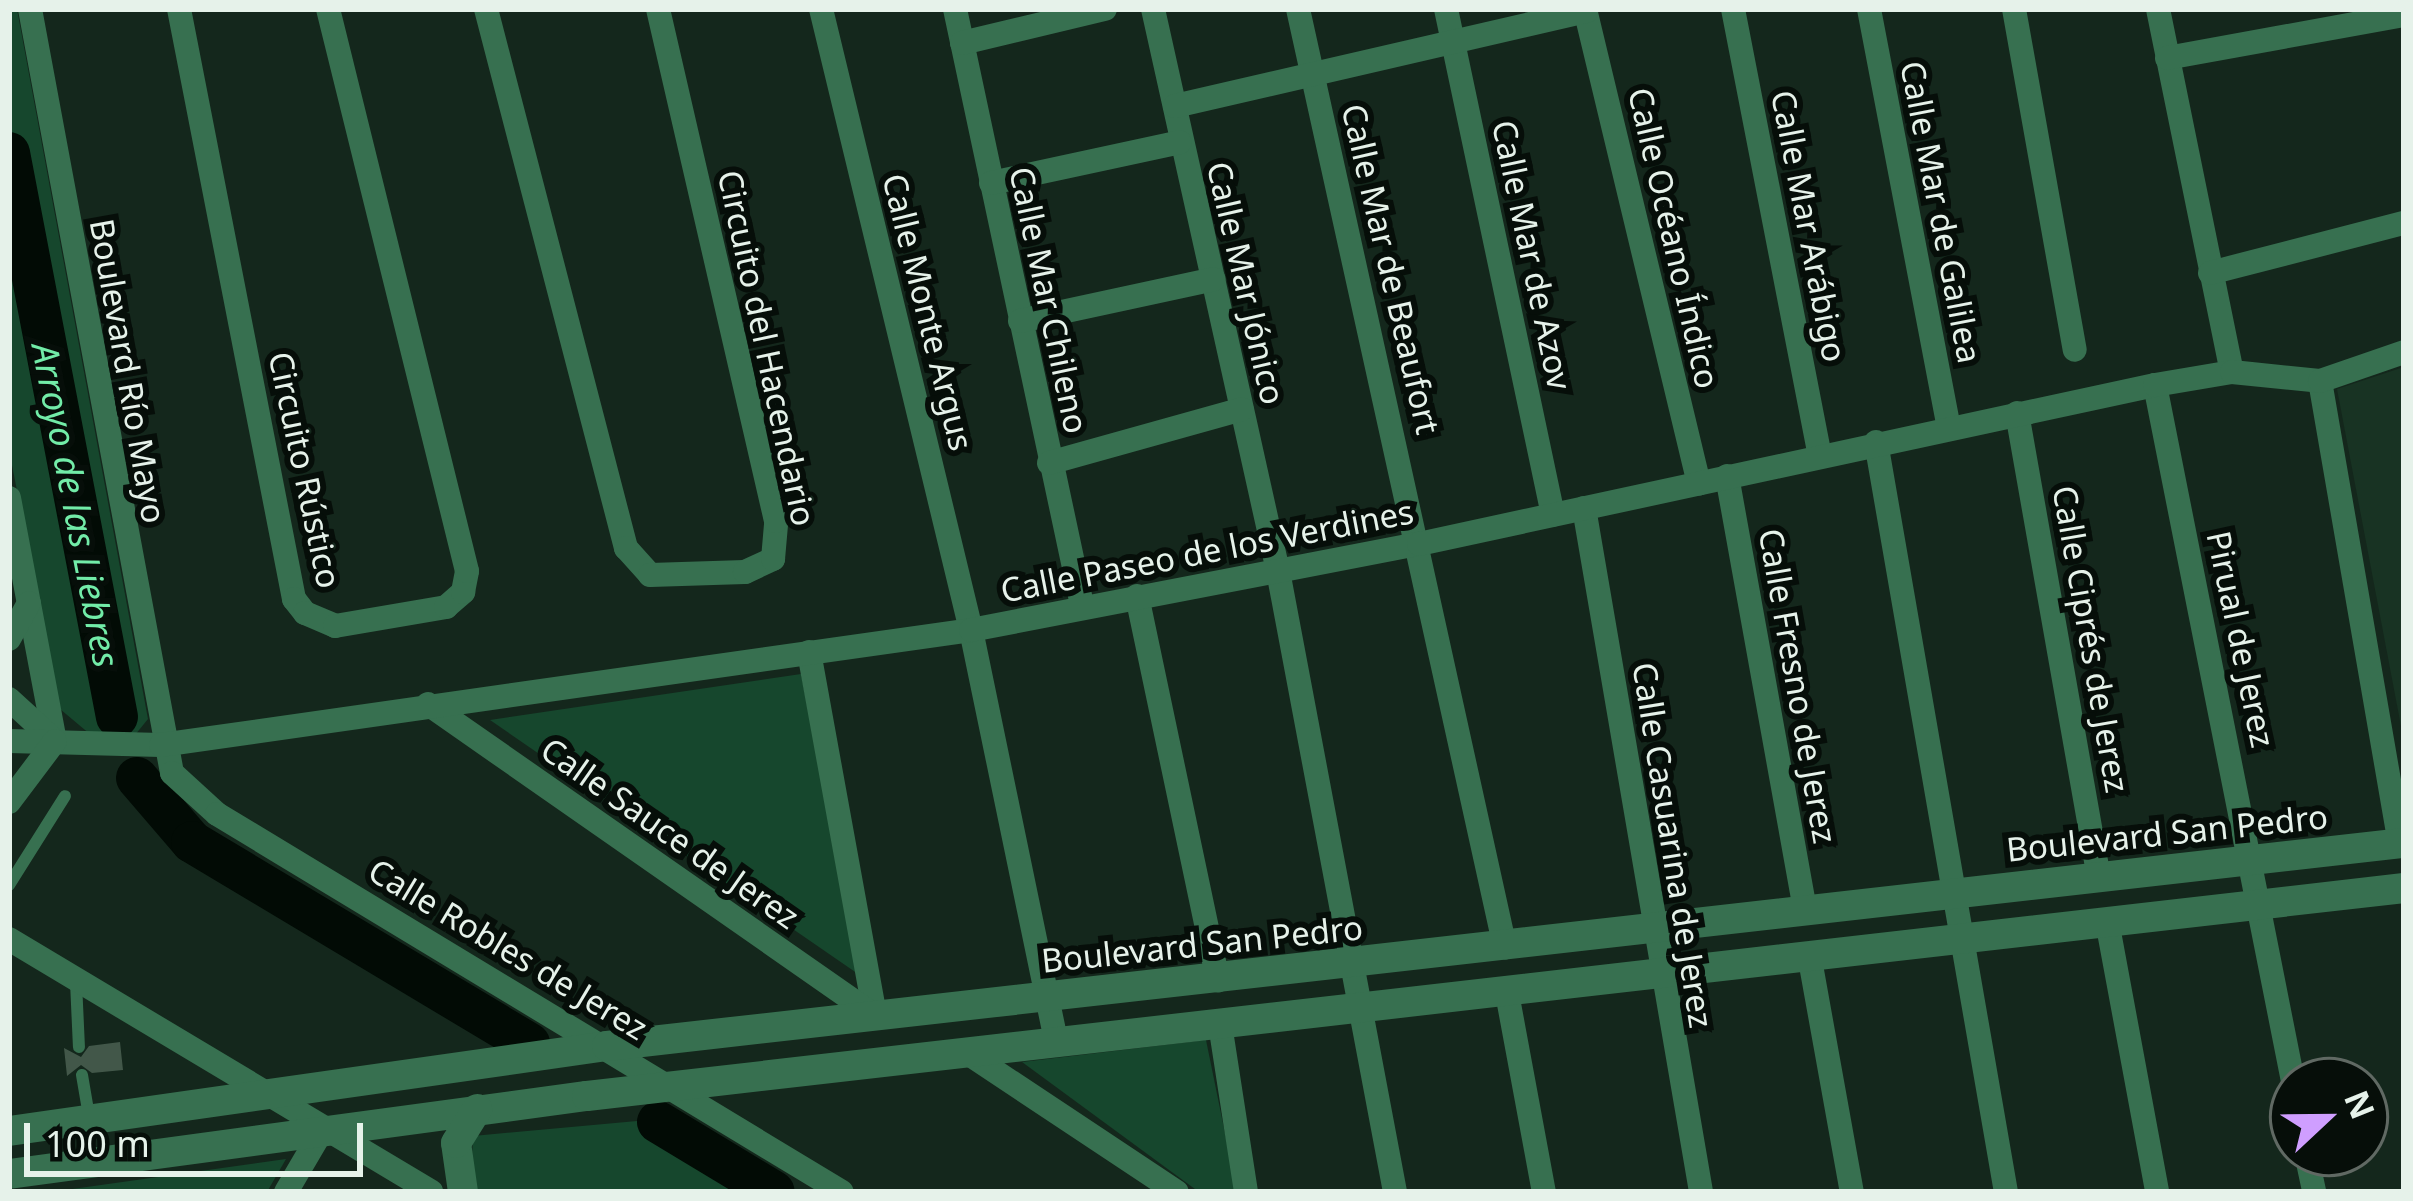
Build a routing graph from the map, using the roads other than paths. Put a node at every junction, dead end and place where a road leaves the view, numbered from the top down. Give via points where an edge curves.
1 (30, 9) edge
2 (179, 9) edge
3 (328, 9) edge
4 (486, 9) edge
5 (658, 9) edge
6 (821, 9) edge
7 (955, 9) edge
8 (1105, 9) edge
9 (1153, 9) edge
10 (1298, 9) edge
11 (1446, 9) edge
12 (1733, 9) edge
13 (1869, 9) edge
14 (2014, 9) edge
15 (2158, 9) edge
16 (1586, 10) edge
17 (2404, 15) edge
18 (1454, 41) junction
19 (962, 43) junction
20 (2167, 58) junction
21 (1312, 73) junction
22 (1175, 106) junction
23 (1180, 142) junction
24 (991, 183) junction
25 (2404, 223) edge
26 (2210, 273) junction
27 (1214, 279) junction
28 (1020, 321) junction
29 (2075, 350) dead end
30 (2404, 352) edge
31 (2232, 373) junction
32 (2320, 381) junction
33 (2155, 386) junction
34 (1242, 409) junction
35 (2017, 413) junction
36 (1949, 427) junction
37 (1876, 442) junction
38 (1820, 455) junction
39 (1049, 463) junction
40 (1727, 476) junction
41 (1699, 483) junction
42 (9, 498) edge
43 (1584, 508) junction
44 (1553, 515) junction
45 (1419, 544) junction
46 (1278, 571) junction
47 (1137, 596) junction
48 (29, 603) junction
49 (1082, 604) junction
50 (970, 630) junction
51 (9, 639) edge
52 (808, 652) junction
53 (9, 699) edge
54 (428, 704) junction
55 (9, 741) edge
56 (55, 741) junction
57 (149, 745) junction
58 (65, 796) dead end
59 (9, 802) edge
60 (2402, 843) edge
61 (2252, 860) junction
62 (2099, 876) junction
63 (9, 885) edge
64 (2404, 888) edge
65 (1952, 893) junction
66 (2261, 905) junction
67 (1805, 908) junction
68 (2107, 921) junction
69 (1652, 926) junction
70 (1960, 937) junction
71 (9, 939) edge
72 (1505, 947) junction
73 (1809, 954) junction
74 (1358, 965) junction
75 (1658, 972) junction
76 (1218, 981) junction
77 (76, 982) junction
78 (1508, 993) junction
79 (1048, 995) junction
80 (1363, 1011) junction
81 (875, 1016) junction
82 (1220, 1024) junction
83 (1056, 1040) junction
84 (79, 1047) dead end
85 (598, 1047) junction
86 (966, 1052) junction
87 (2289, 1057) edge
88 (82, 1075) dead end
89 (662, 1089) junction
90 (264, 1090) junction
91 (477, 1109) junction
92 (89, 1116) junction
93 (323, 1129) junction
94 (9, 1131) edge
95 (9, 1174) edge
96 (286, 1192) edge
97 (430, 1192) edge
98 (463, 1192) edge
99 (842, 1192) edge
100 (1177, 1192) edge
101 (1246, 1192) edge
102 (1395, 1192) edge
103 (1544, 1192) edge
104 (1701, 1192) edge
105 (1852, 1192) edge
106 (2006, 1192) edge
107 (2158, 1192) edge

1 - 57 street, Boulevard Río Mayo
2 - 3 street, Circuito Rústico via 294,598 304,613 335,626 446,607 463,592 467,572
4 - 5 street, Circuito del Hacendario via 626,548 650,574 745,572 772,559 776,521
6 - 50 street, Calle Monte Argus
7 - 19 street, Calle Mar Chileno
8 - 19 street
9 - 22 street, Calle Mar Jónico
10 - 21 street, Calle Mar de Beaufort
11 - 18 street, Calle Mar de Azov
12 - 38 street, Calle Mar Arábigo
13 - 36 street, Calle Mar de Galilea
14 - 29 street
15 - 20 street
16 - 18 street
16 - 41 street, Calle Océano Índico
17 - 20 street
18 - 21 street
18 - 44 street, Calle Mar de Azov
19 - 24 street, Calle Mar Chileno
20 - 26 street
21 - 22 street
21 - 45 street, Calle Mar de Beaufort
22 - 23 street, Calle Mar Jónico
23 - 24 street
23 - 27 street, Calle Mar Jónico
24 - 28 street, Calle Mar Chileno
25 - 26 street
26 - 31 street
27 - 28 street
27 - 34 street, Calle Mar Jónico
28 - 39 street, Calle Mar Chileno
30 - 32 street, Calle Paseo de los Verdines
31 - 32 street, Calle Paseo de los Verdines
31 - 33 street, Calle Paseo de los Verdines
32 - 60 street
33 - 35 street, Calle Paseo de los Verdines
33 - 61 street, Pirual de Jerez
34 - 39 street
34 - 46 street, Calle Mar Jónico
35 - 36 street, Calle Paseo de los Verdines
35 - 62 street, Calle Ciprés de Jerez
36 - 37 street, Calle Paseo de los Verdines
37 - 38 street, Calle Paseo de los Verdines
37 - 65 street
38 - 40 street, Calle Paseo de los Verdines
39 - 49 street, Calle Mar Chileno
40 - 41 street, Calle Paseo de los Verdines
40 - 67 street, Calle Fresno de Jerez
41 - 43 street, Calle Paseo de los Verdines
42 - 48 street
43 - 44 street, Calle Paseo de los Verdines
43 - 69 street, Calle Casuarina de Jerez
44 - 45 street, Calle Paseo de los Verdines
45 - 46 street, Calle Paseo de los Verdines
45 - 72 street, Calle Mar de Beaufort
46 - 47 street, Calle Paseo de los Verdines
46 - 74 street, Calle Mar Jónico
47 - 49 street, Calle Paseo de los Verdines
47 - 76 street
48 - 51 street
48 - 56 street
49 - 50 street, Calle Paseo de los Verdines
50 - 52 street, Calle Paseo de los Verdines
50 - 79 street, Calle Monte Argus
52 - 54 street, Calle Paseo de los Verdines
52 - 81 street
53 - 56 street
54 - 57 street, Calle Paseo de los Verdines
54 - 81 street, Calle Sauce de Jerez
55 - 56 street, Calle Paseo de los Verdines
56 - 57 street, Calle Paseo de los Verdines
56 - 59 street
57 - 85 street, Calle Robles de Jerez via 217,814
58 - 63 lane
60 - 61 street, Boulevard San Pedro
61 - 62 street, Boulevard San Pedro
61 - 66 street, Pirual de Jerez
62 - 65 street, Boulevard San Pedro
64 - 66 street
65 - 67 street, Boulevard San Pedro
65 - 70 street
66 - 68 street
66 - 87 street, Pirual de Jerez
67 - 69 street, Boulevard San Pedro
68 - 70 street
68 - 107 street
69 - 72 street, Boulevard San Pedro
69 - 75 street, Calle Casuarina de Jerez
70 - 73 street
70 - 106 street
71 - 77 street
72 - 74 street, Boulevard San Pedro
73 - 75 street
73 - 105 street
74 - 76 street, Boulevard San Pedro
74 - 80 street, Calle Mar Jónico
75 - 78 street
75 - 104 street, Calle Casuarina de Jerez
76 - 79 street, Boulevard San Pedro
77 - 84 lane
77 - 90 street
78 - 80 street
78 - 103 street
79 - 81 street, Boulevard San Pedro
79 - 83 street, Calle Monte Argus
80 - 82 street
80 - 102 street, Calle Mar Jónico
81 - 85 street, Boulevard San Pedro
82 - 83 street
82 - 101 street
83 - 86 street
85 - 89 street, Calle Robles de Jerez
85 - 90 street, Boulevard San Pedro
86 - 89 street
86 - 100 street
88 - 92 lane
89 - 91 street
89 - 99 street, Calle Robles de Jerez
90 - 92 street, Boulevard San Pedro
90 - 93 street
91 - 93 street
91 - 98 street via 456,1143
92 - 94 street, Boulevard San Pedro
93 - 95 street
93 - 96 street
93 - 97 street

